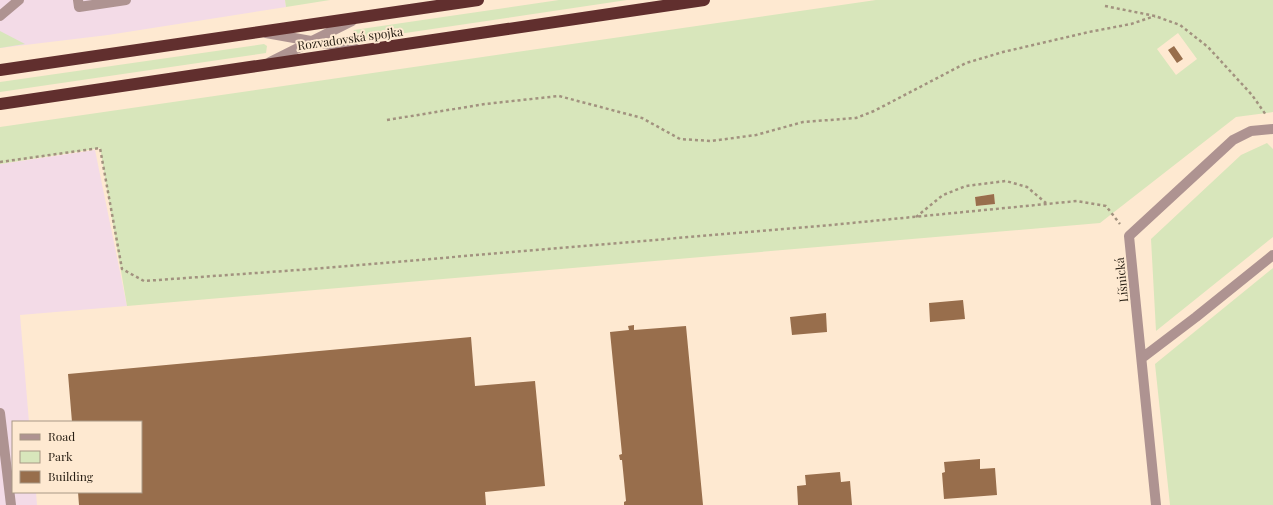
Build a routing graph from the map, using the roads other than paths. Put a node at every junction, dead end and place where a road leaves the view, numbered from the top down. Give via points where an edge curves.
1 (18, 0) edge
2 (78, 0) edge
3 (126, 0) edge
4 (478, 0) edge
5 (704, 0) edge
6 (0, 16) edge
7 (358, 18) junction
8 (260, 32) junction
9 (311, 41) junction
10 (363, 50) junction
11 (264, 65) junction
12 (0, 70) edge
13 (0, 104) edge
14 (1273, 129) edge
15 (1273, 255) edge
16 (1142, 358) junction
17 (0, 413) edge
18 (11, 505) edge
19 (1156, 505) edge

1 - 6 street
2 - 3 street via 79,7
4 - 7 highway, Rozvadovská spojka
5 - 10 highway, Rozvadovská spojka
7 - 8 highway, Rozvadovská spojka
7 - 9 street
8 - 9 street
8 - 12 highway, Rozvadovská spojka
9 - 10 street
9 - 11 street
10 - 11 highway, Rozvadovská spojka
11 - 13 highway, Rozvadovská spojka
14 - 16 street, Líšnická via 1251,131 1233,140 1129,236
15 - 16 street
16 - 19 street, Líšnická
17 - 18 street

